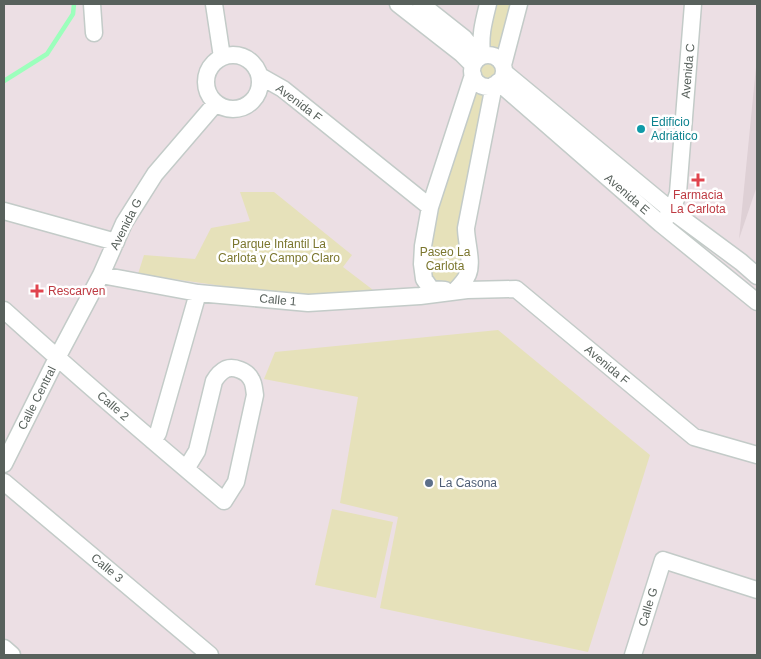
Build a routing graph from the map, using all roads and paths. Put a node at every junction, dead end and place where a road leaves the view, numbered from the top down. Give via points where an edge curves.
1 (92, 4) edge
2 (214, 4) edge
3 (398, 4) edge
4 (421, 4) edge
5 (488, 4) edge
6 (519, 4) edge
7 (693, 4) edge
8 (94, 33) dead end
9 (222, 57) junction
10 (477, 63) junction
11 (260, 76) junction
12 (500, 76) junction
13 (216, 103) junction
14 (430, 207) junction
15 (4, 211) edge
16 (667, 218) junction
17 (116, 242) junction
18 (101, 275) junction
19 (757, 276) edge
20 (455, 291) junction
21 (198, 293) junction
22 (757, 302) edge
23 (4, 310) edge
24 (57, 358) junction
25 (153, 441) junction
26 (757, 455) edge
27 (4, 464) edge
28 (186, 469) junction
29 (4, 482) edge
30 (757, 590) edge
31 (4, 648) edge
32 (12, 655) edge
33 (210, 655) edge
34 (633, 655) edge

1 - 8 street
2 - 9 street
3 - 10 street
4 - 10 street via 464,38
5 - 10 street
6 - 12 street
7 - 16 street, Avenida C via 678,193
9 - 11 street via 246,57
9 - 13 street via 212,64 206,75 209,95
10 - 12 street via 489,55 496,57 499,59
10 - 12 street via 475,80 482,85 488,86
10 - 14 street
11 - 13 street via 259,92 248,105 232,109
11 - 14 street, Avenida F via 283,89
12 - 16 street, Avenida E
12 - 20 street via 466,228 469,270
13 - 17 street, Avenida G via 155,174 124,223
14 - 20 street via 422,256 424,279 431,290
15 - 17 street
16 - 19 street, Avenida E via 741,262
16 - 22 street, Avenida E
17 - 18 street, Avenida G
18 - 21 street, Calle 1
18 - 24 street, Avenida G
20 - 21 street, Calle 1 via 308,303
20 - 26 street, Avenida F via 516,289 694,437
21 - 25 street
23 - 24 street, Calle 2
24 - 25 street, Calle 2
24 - 27 street, Calle Central
25 - 28 street, Calle 2
28 - 28 street, Calle 2 via 224,501 236,482 255,395 254,383 246,372 227,369 214,381 197,451
29 - 33 street, Calle 3
30 - 34 street, Calle G via 663,560
31 - 32 street

